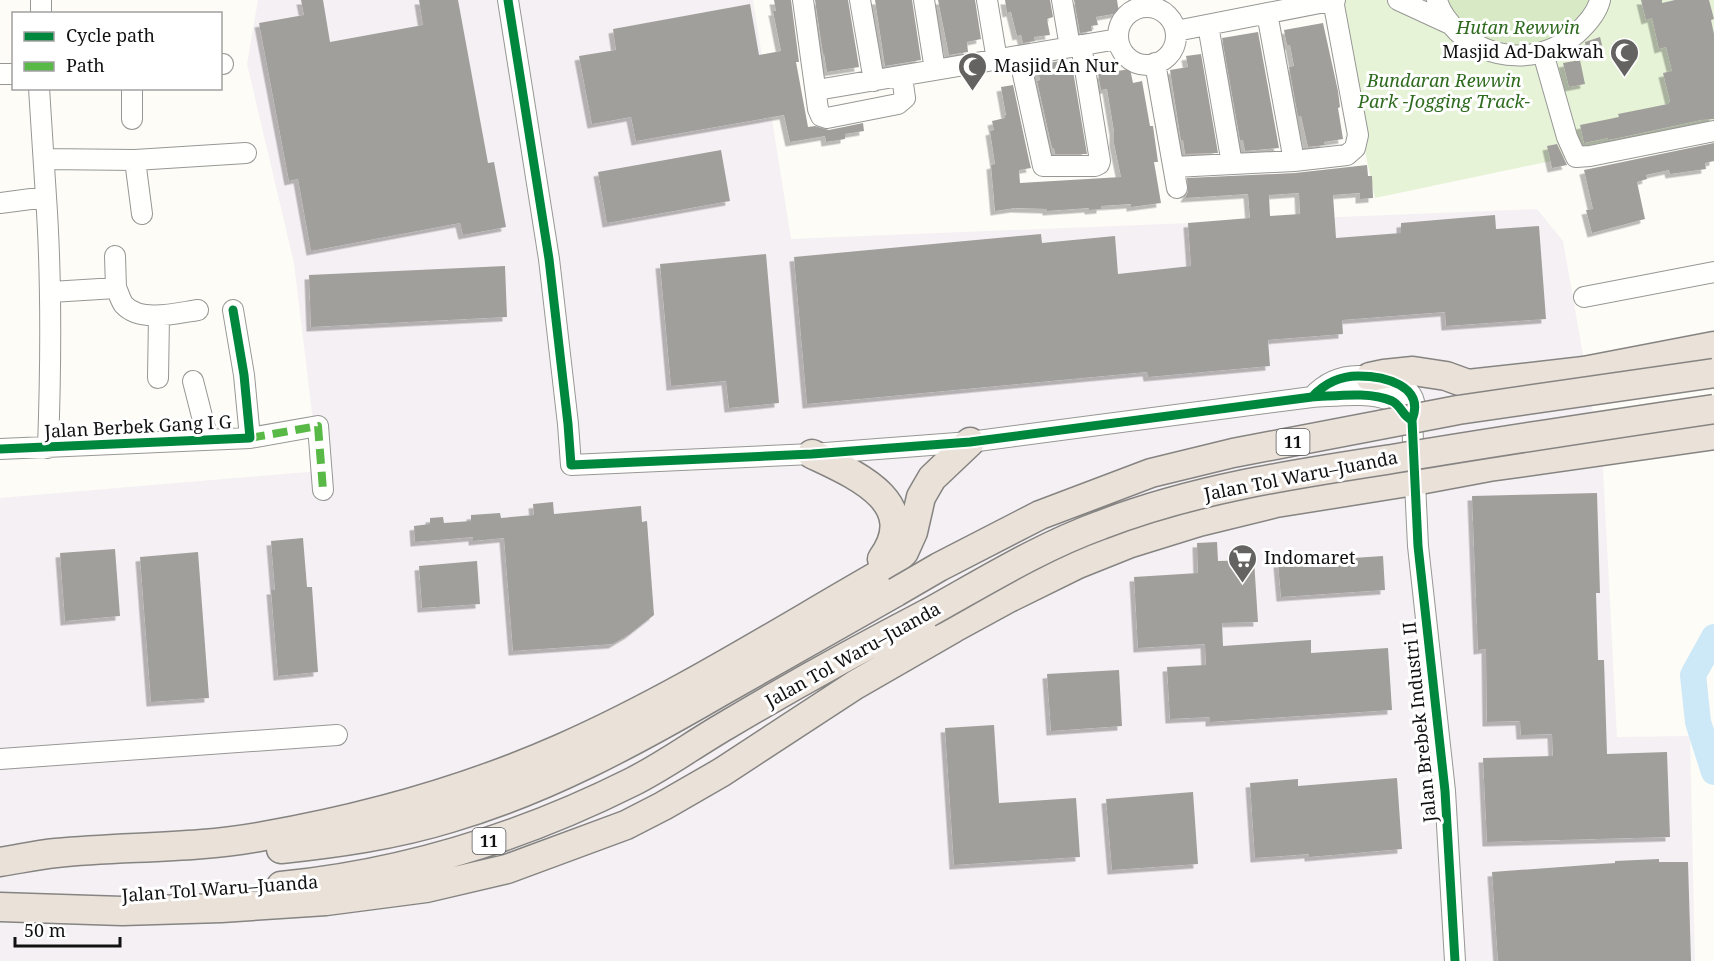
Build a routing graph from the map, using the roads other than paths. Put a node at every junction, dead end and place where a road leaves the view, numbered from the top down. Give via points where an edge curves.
1 (508, 0) edge
2 (803, 0) edge
3 (860, 0) edge
4 (924, 0) edge
5 (987, 0) edge
6 (1062, 0) edge
7 (1334, 0) edge
8 (1398, 0) edge
9 (1437, 0) edge
10 (1600, 0) edge
11 (1140, 4) edge
12 (1267, 13) junction
13 (1208, 24) junction
14 (1450, 24) junction
15 (1176, 31) junction
16 (1118, 39) junction
17 (1075, 46) junction
18 (1543, 53) junction
19 (1019, 56) junction
20 (997, 60) junction
21 (1155, 63) junction
22 (935, 70) junction
23 (902, 77) junction
24 (874, 81) junction
25 (39, 90) edge
26 (132, 90) edge
27 (817, 90) junction
28 (132, 119) dead end
29 (1714, 131) edge
30 (246, 153) dead end
31 (45, 159) junction
32 (135, 160) junction
33 (1294, 161) junction
34 (1232, 164) junction
35 (1174, 167) junction
36 (1177, 188) dead end
37 (46, 197) junction
38 (0, 203) edge
39 (141, 214) dead end
40 (115, 256) dead end
41 (1714, 272) edge
42 (116, 288) junction
43 (51, 292) junction
44 (1584, 297) dead end
45 (198, 310) dead end
46 (233, 310) dead end
47 (159, 316) junction
48 (1714, 346) edge
49 (1714, 373) edge
50 (1370, 377) junction
51 (158, 378) dead end
52 (194, 381) dead end
53 (1468, 384) junction
54 (1312, 397) junction
55 (1714, 409) edge
56 (1409, 412) junction
57 (1714, 435) edge
58 (250, 438) junction
59 (208, 440) junction
60 (970, 442) junction
61 (48, 448) junction
62 (0, 450) edge
63 (812, 454) junction
64 (1414, 481) junction
65 (323, 490) dead end
66 (710, 671) junction
67 (337, 735) dead end
68 (0, 759) edge
69 (0, 864) edge
70 (0, 902) edge
71 (0, 907) edge
72 (1455, 961) edge

1 - 63 street via 549,259 570,465
2 - 27 street
3 - 24 street
4 - 22 street
5 - 20 street
6 - 17 street
7 - 12 street
7 - 33 street via 1358,142 1347,155
8 - 14 street
9 - 14 street
10 - 18 street via 1585,27 1565,44
11 - 15 street via 1163,12
11 - 16 street via 1123,19
12 - 13 street
12 - 33 street
13 - 15 street
13 - 34 street
14 - 18 street via 1470,42 1492,53 1516,57
15 - 21 street via 1169,54
16 - 17 street
16 - 21 street via 1131,59
17 - 19 street
17 - 19 street via 1100,160 1095,166 1046,167 1041,163
18 - 29 street via 1576,157
19 - 20 street
20 - 22 street
21 - 35 street
22 - 23 street
23 - 24 street
23 - 27 street via 905,98 898,105 827,118 818,109
24 - 27 street
25 - 31 street
26 - 28 street
30 - 32 street
31 - 32 street
31 - 37 street
32 - 39 street
33 - 34 street
34 - 35 street
35 - 36 street
37 - 38 street
37 - 43 street
40 - 42 street
41 - 44 street
42 - 43 street
42 - 47 street via 122,303 131,311
43 - 61 street
45 - 47 street
46 - 58 street, Jalan Berbek Gang I G
47 - 51 street
48 - 53 highway via 1584,371
49 - 69 highway, Jalan Tol Waru–Juanda / 11, bridge via 1458,410 1233,453 1151,473 1040,515 939,567 607,754 519,795 450,818 364,838 302,847 199,856
50 - 53 highway via 1413,371
50 - 54 street via 1342,378 1320,388
50 - 56 street via 1405,387 1411,394
52 - 59 street
53 - 56 highway
54 - 56 street via 1389,400
54 - 60 street
55 - 70 highway, Jalan Tol Waru–Juanda / 11, bridge via 1313,471 1171,502 1100,525 1030,557 848,655 633,782 540,824 462,850 383,871 312,883 230,892
56 - 64 street, Jalan Brebek Industri II
57 - 64 highway
58 - 59 street, Jalan Berbek Gang I G
58 - 65 street via 318,426
59 - 61 street, Jalan Berbek Gang I G
60 - 63 street
60 - 66 highway via 932,478 921,497 904,552 893,564
61 - 62 street, Jalan Berbek Gang I G
63 - 66 highway via 853,473 878,491 890,508 894,523 890,548 864,571 756,633
64 - 71 highway via 1243,511 1128,544 1078,564 1009,598 855,685 663,806 626,825 507,869 426,888 326,901 122,911
64 - 72 street, Jalan Brebek Industri II via 1445,791
66 - 69 highway via 562,748 488,778 381,812 262,837 56,853
67 - 68 street

